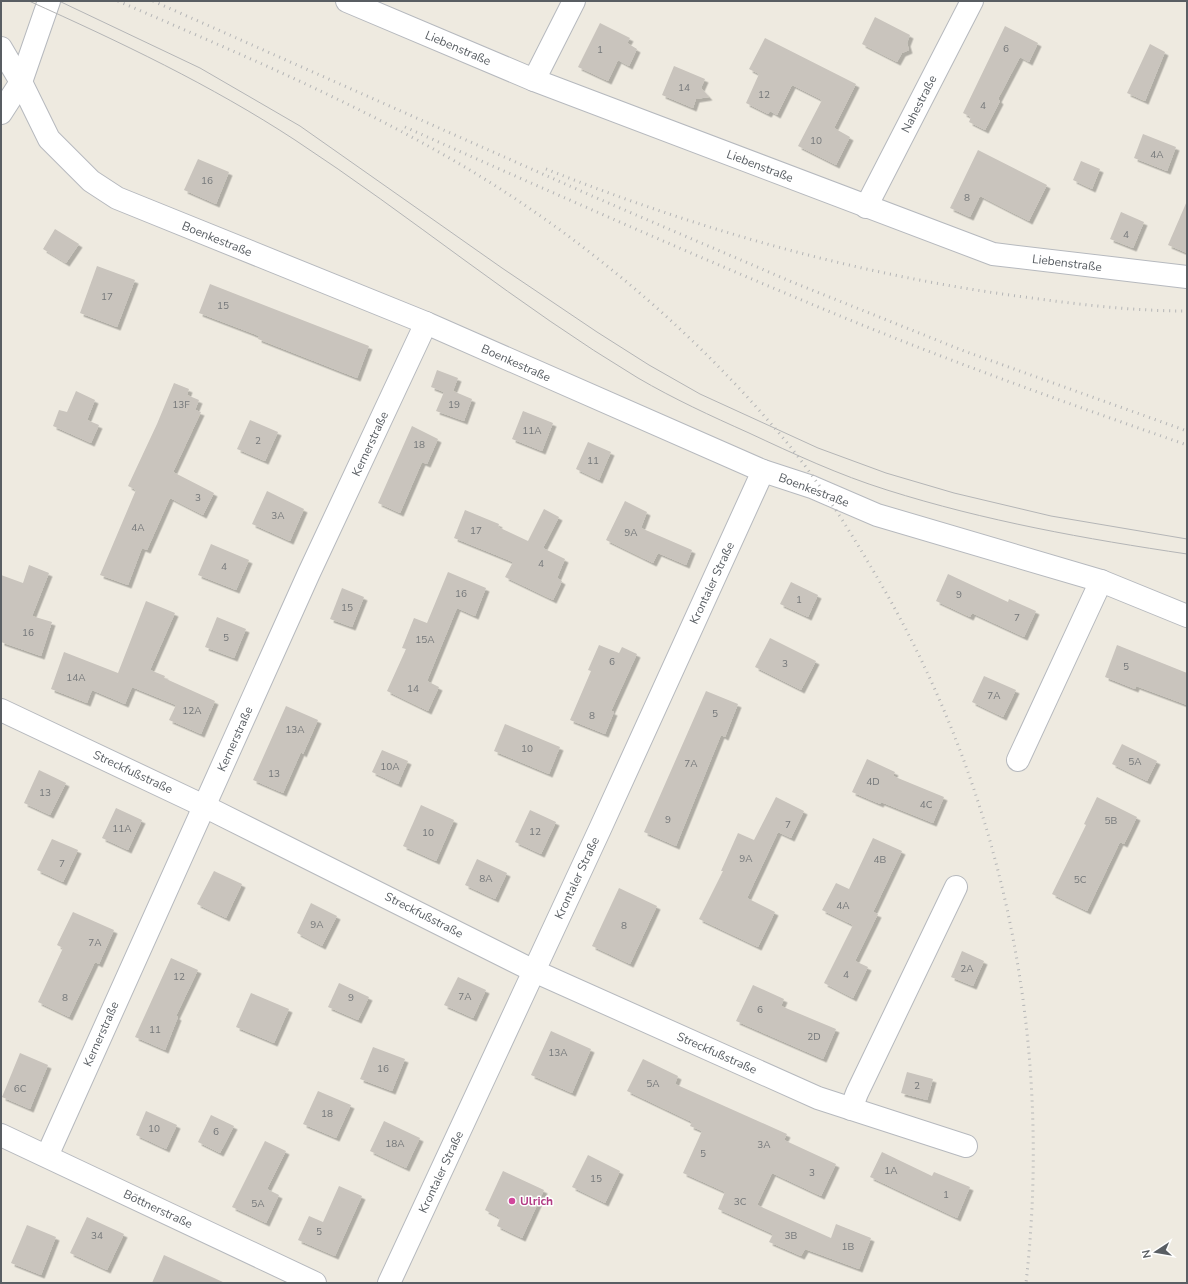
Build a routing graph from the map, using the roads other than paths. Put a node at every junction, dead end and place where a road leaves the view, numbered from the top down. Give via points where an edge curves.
1 (49, 1) edge
2 (347, 1) edge
3 (574, 1) edge
4 (972, 1) edge
5 (1, 48) edge
6 (534, 80) junction
7 (21, 82) junction
8 (1, 113) edge
9 (866, 207) junction
10 (1187, 276) edge
11 (426, 323) junction
12 (763, 472) junction
13 (1101, 581) junction
14 (1187, 616) edge
15 (1, 710) edge
16 (1018, 760) dead end
17 (204, 806) junction
18 (956, 887) dead end
19 (534, 971) junction
20 (851, 1110) junction
21 (1, 1135) edge
22 (966, 1146) dead end
23 (47, 1156) junction
24 (315, 1283) edge
25 (389, 1283) edge

1 - 7 street
2 - 6 street, Liebenstraße
3 - 6 street
4 - 9 street, Nahestraße
5 - 7 street, Boenkestraße
6 - 9 street, Liebenstraße
7 - 8 street
7 - 11 street, Boenkestraße via 49,139 91,181 117,198
9 - 10 street, Liebenstraße via 993,254
11 - 12 street, Boenkestraße
11 - 17 street, Kernerstraße
12 - 13 street, Boenkestraße via 812,487 877,514
12 - 19 street, Krontaler Straße
13 - 14 street, Boenkestraße
13 - 16 street
15 - 17 street, Streckfußstraße
17 - 19 street, Streckfußstraße
17 - 23 street, Kernerstraße
18 - 20 street via 856,1093
19 - 20 street, Streckfußstraße via 813,1096
19 - 25 street, Krontaler Straße
20 - 22 street, Streckfußstraße
21 - 23 street, Böttnerstraße
23 - 24 street, Böttnerstraße

